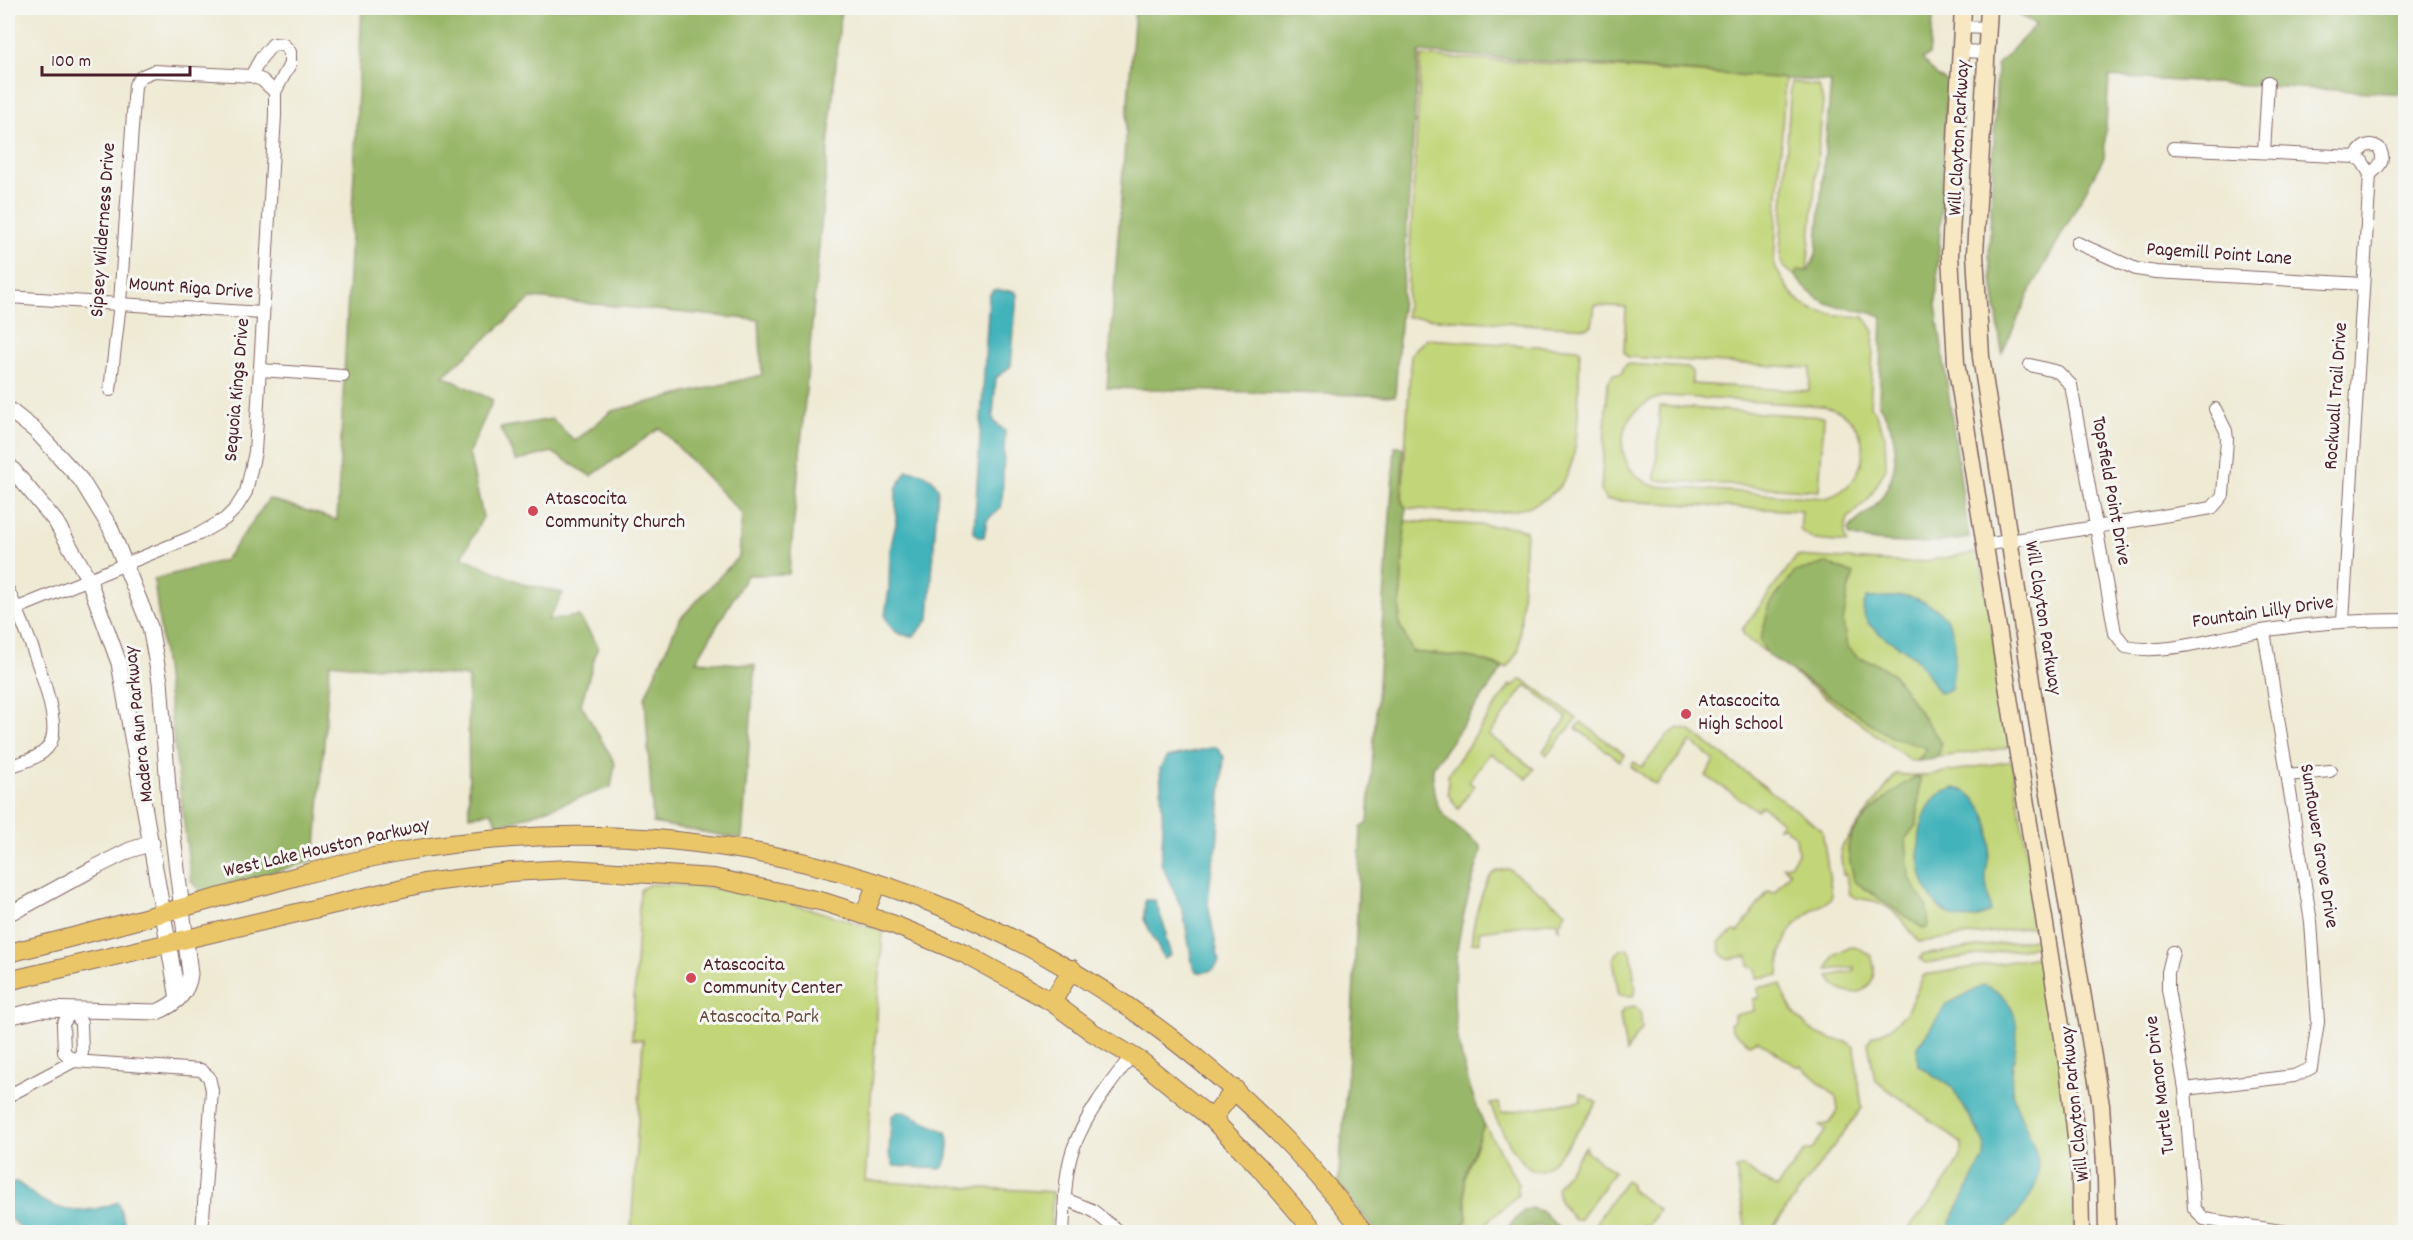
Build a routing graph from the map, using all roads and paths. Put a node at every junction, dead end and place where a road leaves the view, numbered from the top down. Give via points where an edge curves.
1 (1963, 8) edge
2 (1989, 8) edge
3 (1962, 27) junction
4 (1989, 28) junction
5 (1960, 51) junction
6 (1986, 52) junction
7 (257, 78) junction
8 (2268, 81) dead end
9 (275, 92) junction
10 (2173, 148) dead end
11 (2264, 152) junction
12 (2355, 157) junction
13 (2370, 174) junction
14 (2077, 243) dead end
15 (2363, 284) junction
16 (8, 297) edge
17 (120, 303) junction
18 (263, 313) junction
19 (2030, 365) dead end
20 (261, 370) junction
21 (343, 376) dead end
22 (110, 390) dead end
23 (8, 409) edge
24 (2216, 409) dead end
25 (8, 464) edge
26 (2097, 528) junction
27 (2009, 542) junction
28 (1984, 544) junction
29 (125, 562) junction
30 (88, 578) junction
31 (8, 590) edge
32 (12, 610) edge
33 (2406, 620) edge
34 (2343, 621) junction
35 (2264, 631) junction
36 (2126, 647) joint
37 (2041, 746) junction
38 (2018, 750) junction
39 (8, 767) edge
40 (2330, 771) dead end
41 (2287, 775) junction
42 (638, 839) junction
43 (152, 843) junction
44 (636, 872) junction
45 (877, 883) junction
46 (183, 907) junction
47 (162, 911) junction
48 (8, 913) edge
49 (864, 915) junction
50 (186, 937) junction
51 (167, 942) junction
52 (2173, 952) dead end
53 (8, 953) edge
54 (1072, 969) junction
55 (8, 981) edge
56 (178, 999) junction
57 (1052, 1002) junction
58 (73, 1009) junction
59 (8, 1017) edge
60 (1132, 1055) junction
61 (74, 1061) junction
62 (1235, 1089) junction
63 (2185, 1089) junction
64 (8, 1096) edge
65 (1212, 1119) junction
66 (1065, 1199) junction
67 (2272, 1231) edge
68 (202, 1233) edge
69 (1063, 1233) edge
70 (1119, 1233) edge
71 (1315, 1233) edge
72 (1364, 1233) edge
73 (2081, 1233) edge
74 (2107, 1233) edge
75 (2287, 1233) edge

1 - 3 main road, Will Clayton Parkway
2 - 4 main road, Will Clayton Parkway
3 - 4 street
3 - 5 main road, Will Clayton Parkway
4 - 6 main road, Will Clayton Parkway
5 - 6 street
5 - 28 main road, Will Clayton Parkway via 1950,291 1960,397
6 - 27 main road, Will Clayton Parkway via 1975,278 1981,357
7 - 9 street
7 - 9 street, Sequoia Kings Drive via 261,58 273,44 284,45 290,52 290,64
7 - 17 street, Sipsey Wilderness Drive via 154,71 142,75 135,85
8 - 11 street
9 - 18 street, Sequoia Kings Drive
10 - 11 street
11 - 12 street
12 - 13 street
12 - 13 street, Rockwall Trail Drive via 2367,145 2379,148 2382,161
13 - 15 street, Rockwall Trail Drive
14 - 15 street, Pagemill Point Lane via 2136,268 2156,272
15 - 34 street, Rockwall Trail Drive
16 - 17 street, Mount Riga Drive
17 - 18 street, Mount Riga Drive
17 - 22 street, Sipsey Wilderness Drive
18 - 20 street, Sequoia Kings Drive
19 - 26 street, Topsfield Point Drive via 2058,372 2071,385
20 - 21 street
20 - 29 street, Sequoia Kings Drive via 257,438 246,492 236,508 199,534
23 - 29 street, Madera Run Parkway via 36,431 81,480 110,527
24 - 26 street via 2227,439 2224,488 2219,503 2203,510
25 - 30 street, Madera Run Parkway via 56,522
26 - 27 street
26 - 36 street, Topsfield Point Drive via 2115,633
27 - 28 street
27 - 37 main road, Will Clayton Parkway
28 - 38 main road, Will Clayton Parkway
29 - 30 street, Sequoia Kings Drive
29 - 46 street, Madera Run Parkway via 150,627 160,681 170,813
30 - 32 street, Sequoia Kings Drive
30 - 43 street, Madera Run Parkway via 119,663
31 - 32 street
32 - 39 street via 38,666 53,718 52,740 40,756
33 - 34 street, Fountain Lilly Drive
34 - 35 street, Fountain Lilly Drive
35 - 36 street, Fountain Lilly Drive via 2145,651
35 - 41 street, Sunflower Grove Drive
37 - 38 main road
37 - 74 main road, Will Clayton Parkway via 2101,1105
38 - 73 main road, Will Clayton Parkway via 2076,1125
40 - 41 street
41 - 63 street, Sunflower Grove Drive via 2311,922 2318,1023 2311,1068 2294,1076
42 - 44 main road
42 - 45 main road, West Lake Houston Parkway via 765,854
42 - 46 main road, West Lake Houston Parkway via 527,837 405,851
43 - 47 street, Madera Run Parkway
43 - 48 street via 130,850
44 - 49 main road via 724,880
44 - 50 main road via 569,869 423,883
45 - 49 main road
45 - 54 main road, West Lake Houston Parkway via 978,920
46 - 47 main road, West Lake Houston Parkway
46 - 50 street, Madera Run Parkway
47 - 51 street, Madera Run Parkway
47 - 53 main road, West Lake Houston Parkway
49 - 57 main road via 965,954
50 - 51 main road
50 - 56 street, Madera Run Parkway via 189,983
51 - 55 main road
51 - 56 street, Madera Run Parkway
52 - 63 street, Turtle Manor Drive via 2168,989
54 - 57 main road
54 - 62 main road, West Lake Houston Parkway via 1164,1030
56 - 58 street via 157,1011
57 - 60 main road
58 - 59 street via 42,1009
58 - 61 street via 81,1023 82,1053
58 - 61 street via 63,1024 64,1052
60 - 65 main road
60 - 66 street via 1086,1120 1072,1151
61 - 64 street
61 - 68 street via 201,1070 209,1077 212,1090
62 - 65 main road
62 - 72 main road, West Lake Houston Parkway via 1287,1139
63 - 67 street, Turtle Manor Drive via 2192,1198 2197,1213 2204,1219
65 - 71 main road
66 - 69 street
66 - 70 street via 1092,1210
67 - 75 street

